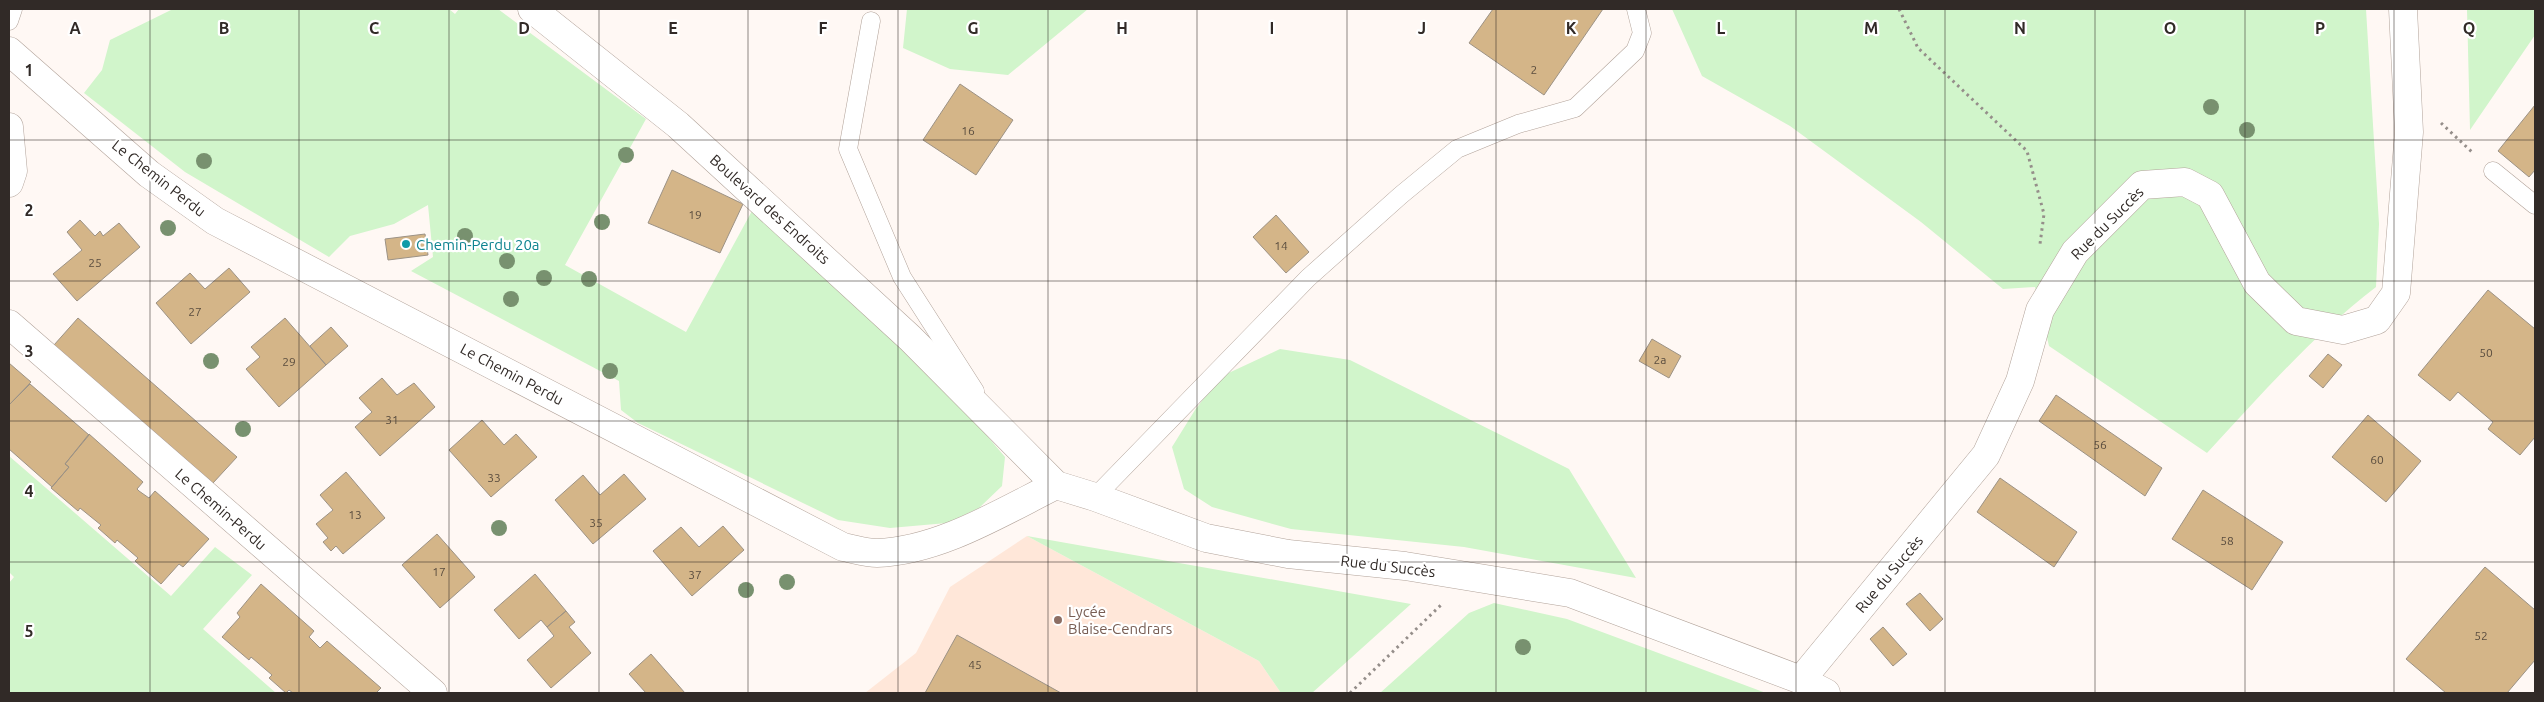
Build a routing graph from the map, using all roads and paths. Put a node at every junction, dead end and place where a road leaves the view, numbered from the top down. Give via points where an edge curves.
1 (13, 9) edge
2 (532, 9) edge
3 (1636, 9) edge
4 (1899, 9) edge
5 (2403, 9) edge
6 (9, 21) edge
7 (870, 21) dead end
8 (9, 51) edge
9 (2407, 93) junction
10 (9, 127) edge
11 (2493, 171) joint
12 (9, 183) edge
13 (2535, 205) edge
14 (2039, 252) dead end
15 (9, 324) edge
16 (995, 423) junction
17 (1056, 485) junction
18 (1095, 497) junction
19 (1468, 578) junction
20 (1801, 680) junction
21 (433, 693) edge
22 (1350, 693) edge
23 (1826, 693) edge

1 - 6 lane
2 - 16 street, Boulevard des Endroits via 678,125 910,338
3 - 18 lane via 1642,33 1635,51 1575,108 1518,124 1456,149 1308,278
4 - 14 path via 1918,48 2027,151 2044,214
5 - 9 street, Rue du Succès
7 - 16 lane via 848,148 902,277
8 - 17 street, Le Chemin Perdu via 149,174 215,221 843,547 875,553 908,548 960,533
9 - 11 path
9 - 20 street, Rue du Succès via 2409,132 2396,293 2377,320 2343,330 2296,321 2257,283 2210,195 2185,182 2142,184 2075,252 2040,310 2020,381 1986,456
10 - 12 street via 13,171
11 - 13 lane
15 - 21 street, Le Chemin-Perdu
16 - 17 street, Rue du Succès
17 - 18 street, Rue du Succès
18 - 19 street, Rue du Succès via 1206,538 1288,554 1405,566
19 - 20 street, Rue du Succès via 1570,593
19 - 22 path
20 - 23 street, Rue du Succès

